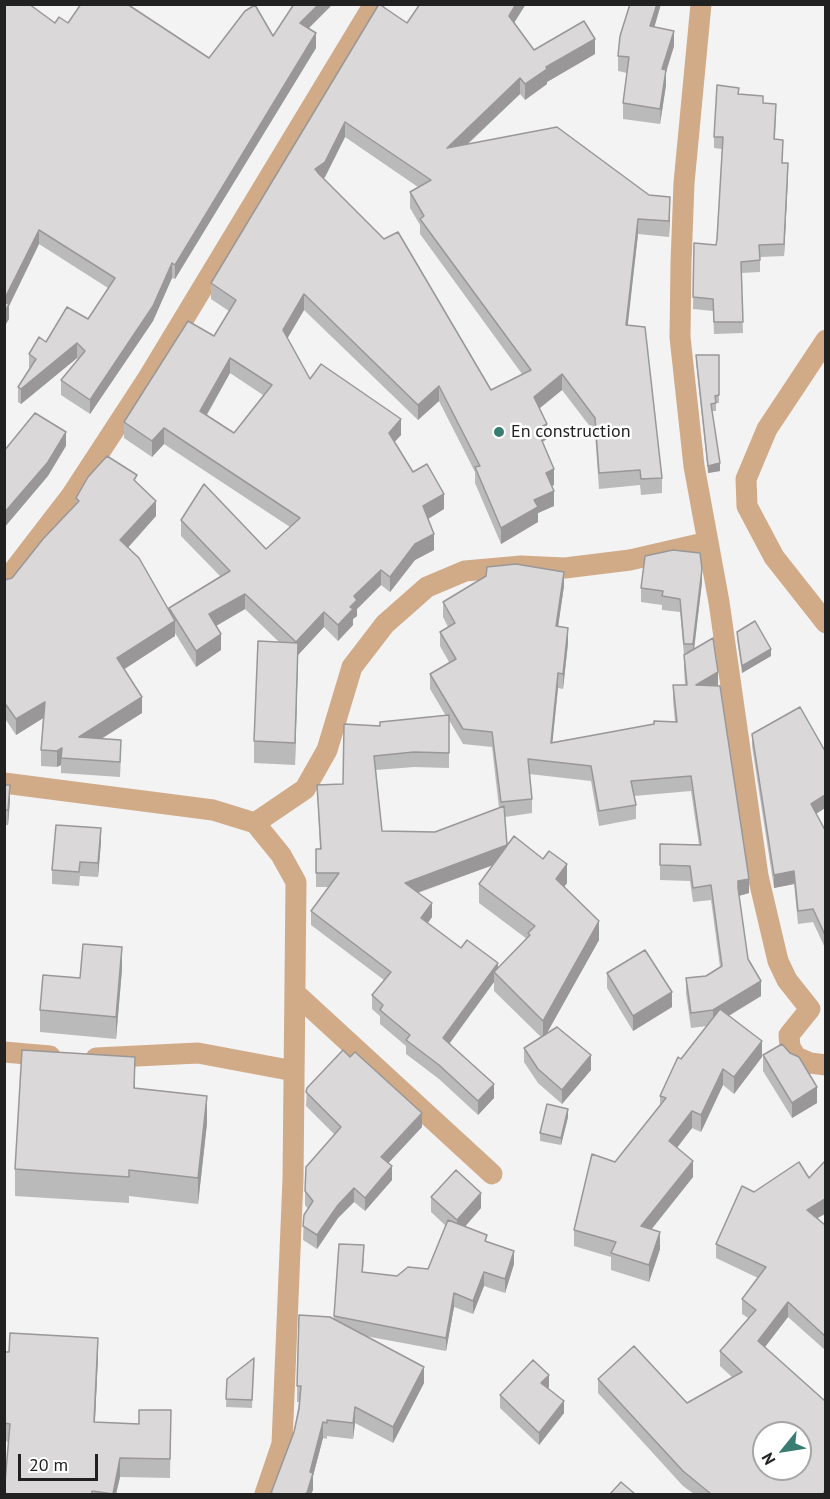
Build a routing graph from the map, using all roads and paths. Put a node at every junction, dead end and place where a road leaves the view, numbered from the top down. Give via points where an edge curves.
1 (374, 4) edge
2 (701, 4) edge
3 (825, 340) edge
4 (708, 542) junction
5 (4, 582) edge
6 (825, 623) edge
7 (4, 783) edge
8 (255, 823) junction
9 (295, 993) junction
10 (4, 1052) edge
11 (825, 1065) edge
12 (294, 1071) junction
13 (492, 1174) dead end
14 (265, 1494) edge

1 - 5 street via 148,378 71,496
2 - 4 street via 684,183 680,338 694,466
3 - 6 street via 767,429 746,480 747,506 774,557
4 - 8 street via 630,560 565,568 521,566 465,571 427,587 385,624 352,667 327,750 305,789
4 - 11 street via 758,876 778,961 787,980 810,1009 789,1035 790,1047 796,1057 810,1064
7 - 8 street via 213,810
8 - 9 street via 281,855 296,882
9 - 12 street
9 - 13 street
10 - 12 street via 74,1058 198,1053
12 - 14 street via 282,1444

